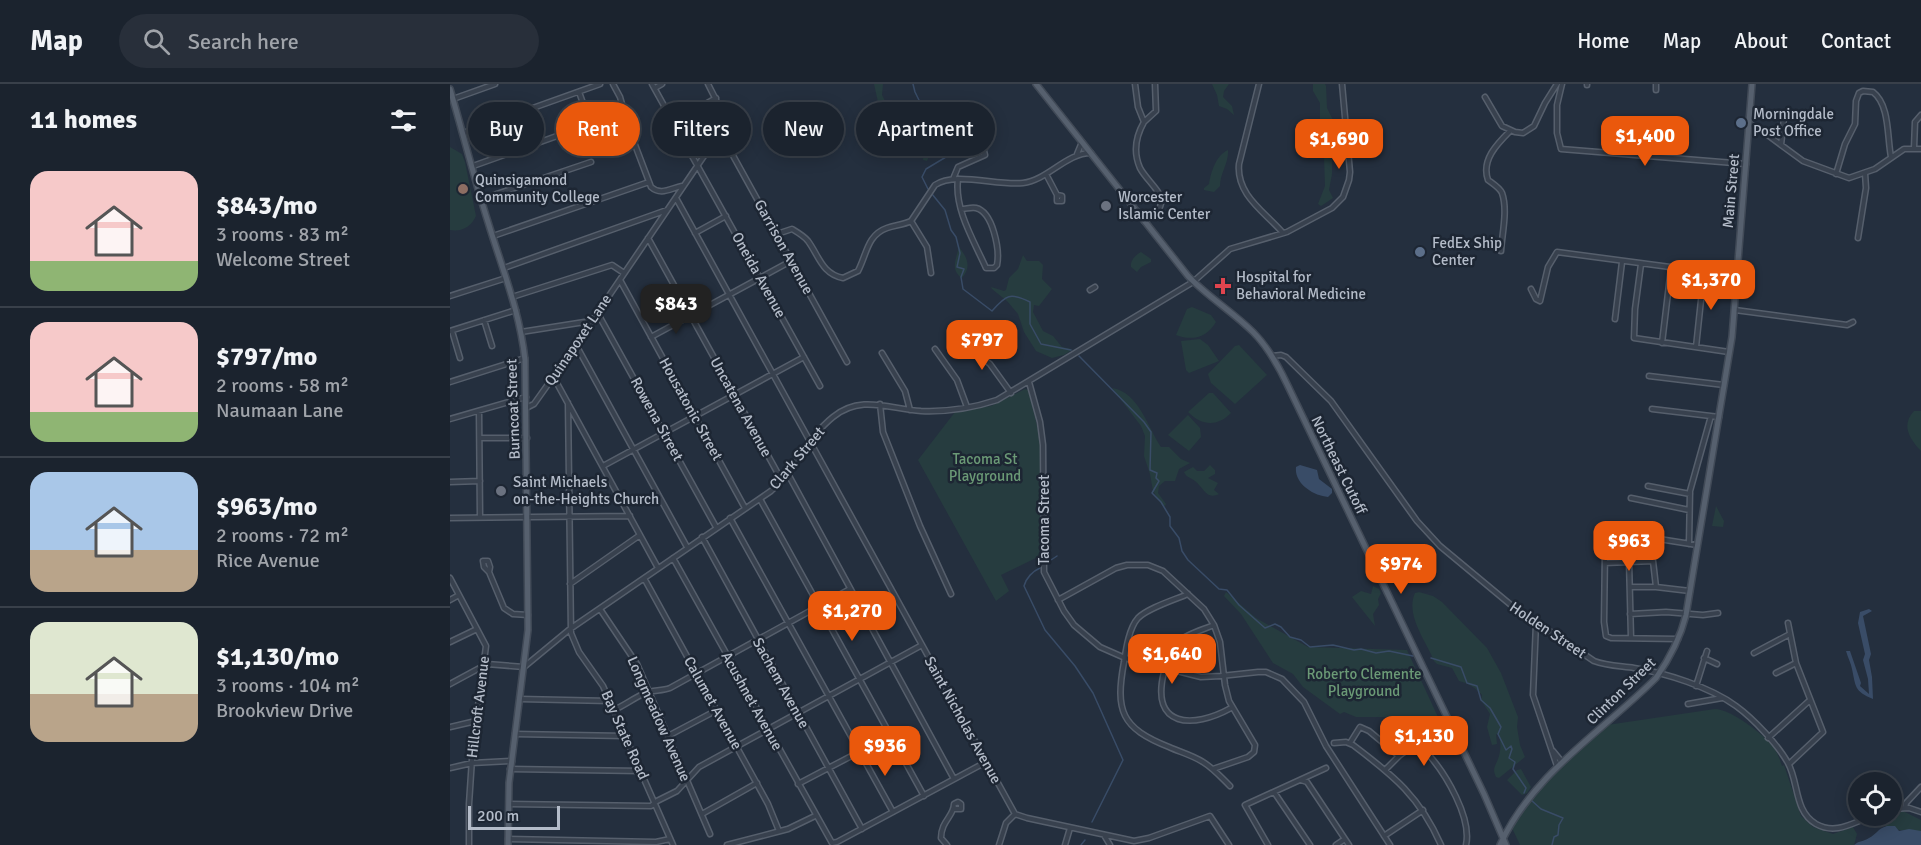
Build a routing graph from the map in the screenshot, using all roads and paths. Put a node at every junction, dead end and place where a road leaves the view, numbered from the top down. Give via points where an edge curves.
1 (495, 84) edge
2 (600, 84) edge
3 (613, 84) edge
4 (662, 84) edge
5 (708, 84) edge
6 (1036, 84) edge
7 (1135, 84) edge
8 (1155, 84) edge
9 (1258, 84) edge
10 (1342, 84) edge
11 (1559, 84) edge
12 (1656, 84) edge
13 (1752, 84) edge
14 (653, 86) edge
15 (450, 89) edge
16 (1656, 90) dead end
17 (579, 92) junction
18 (1485, 97) dead end
19 (716, 98) junction
20 (453, 99) junction
21 (662, 102) edge
22 (709, 102) edge
23 (718, 102) edge
24 (453, 109) edge
25 (1921, 115) edge
26 (1784, 118) dead end
27 (1144, 122) junction
28 (1749, 124) junction
29 (1510, 130) junction
30 (463, 133) junction
31 (1082, 142) junction
32 (1781, 145) junction
33 (1914, 148) junction
34 (1921, 149) edge
35 (1090, 153) junction
36 (1077, 154) junction
37 (694, 156) edge
38 (705, 156) edge
39 (734, 156) edge
40 (983, 156) edge
41 (1891, 157) junction
42 (591, 162) dead end
43 (1746, 164) junction
44 (699, 165) junction
45 (473, 166) junction
46 (1865, 173) junction
47 (1046, 174) junction
48 (1836, 174) junction
49 (955, 179) junction
50 (649, 182) junction
51 (683, 186) junction
52 (1057, 195) dead end
53 (675, 198) junction
54 (482, 199) junction
55 (961, 209) junction
56 (667, 210) junction
57 (726, 216) junction
58 (909, 222) junction
59 (1143, 222) junction
60 (695, 233) junction
61 (1283, 233) junction
62 (777, 234) junction
63 (492, 236) junction
64 (648, 238) junction
65 (1858, 238) dead end
66 (1501, 251) dead end
67 (791, 261) junction
68 (1622, 262) junction
69 (1641, 264) junction
70 (504, 268) junction
71 (1671, 268) junction
72 (1704, 272) junction
73 (624, 273) junction
74 (931, 273) dead end
75 (760, 276) junction
76 (1738, 276) junction
77 (507, 278) junction
78 (620, 280) junction
79 (1193, 282) junction
80 (1095, 287) dead end
81 (1530, 289) dead end
82 (1090, 290) dead end
83 (728, 295) junction
84 (450, 296) edge
85 (512, 297) junction
86 (516, 310) junction
87 (1735, 310) junction
88 (597, 312) junction
89 (690, 314) junction
90 (1615, 319) dead end
91 (484, 320) junction
92 (591, 321) junction
93 (1853, 322) dead end
94 (451, 331) edge
95 (521, 332) junction
96 (651, 337) junction
97 (968, 343) dead end
98 (1662, 343) junction
99 (576, 345) junction
100 (492, 346) dead end
101 (1696, 347) junction
102 (935, 349) dead end
103 (1730, 352) junction
104 (882, 353) dead end
105 (1272, 356) junction
106 (804, 357) junction
107 (1286, 357) junction
108 (460, 358) dead end
109 (525, 358) junction
110 (847, 363) dead end
111 (1276, 363) junction
112 (1727, 371) joint
113 (772, 373) junction
114 (553, 376) junction
115 (1649, 376) dead end
116 (450, 382) edge
117 (1029, 382) junction
118 (1724, 385) junction
119 (820, 386) dead end
120 (1011, 393) junction
121 (734, 395) junction
122 (526, 397) junction
123 (568, 403) junction
124 (880, 404) junction
125 (967, 407) junction
126 (526, 408) junction
127 (1652, 409) dead end
128 (910, 410) junction
129 (479, 411) junction
130 (695, 416) junction
131 (1711, 416) junction
132 (1719, 417) junction
133 (450, 419) edge
134 (664, 433) junction
135 (480, 438) junction
136 (527, 438) junction
137 (810, 443) junction
138 (634, 449) junction
139 (603, 466) junction
140 (788, 474) junction
141 (480, 481) junction
142 (782, 481) junction
143 (450, 482) edge
144 (1648, 486) dead end
145 (1690, 494) junction
146 (1631, 498) dead end
147 (760, 499) junction
148 (745, 508) junction
149 (1689, 510) junction
150 (528, 516) junction
151 (569, 516) junction
152 (630, 516) junction
153 (480, 517) junction
154 (450, 518) edge
155 (730, 518) junction
156 (716, 527) junction
157 (1625, 530) dead end
158 (640, 535) junction
159 (702, 537) junction
160 (1689, 544) junction
161 (1698, 545) junction
162 (687, 548) junction
163 (1605, 551) dead end
164 (673, 558) junction
165 (1629, 561) junction
166 (1605, 562) junction
167 (658, 568) junction
168 (489, 572) dead end
169 (450, 578) edge
170 (644, 578) junction
171 (570, 584) junction
172 (1630, 587) junction
173 (1656, 587) junction
174 (850, 589) junction
175 (1690, 591) junction
176 (951, 594) dead end
177 (1188, 594) junction
178 (459, 595) junction
179 (450, 600) edge
180 (1058, 600) junction
181 (819, 605) junction
182 (600, 609) junction
183 (1718, 613) dead end
184 (1630, 614) junction
185 (1686, 614) junction
186 (528, 615) junction
187 (788, 623) junction
188 (1536, 623) junction
189 (1788, 623) dead end
190 (1214, 625) junction
191 (477, 629) junction
192 (570, 629) junction
193 (1790, 634) junction
194 (1631, 638) junction
195 (1679, 639) junction
196 (757, 640) junction
197 (450, 642) edge
198 (922, 645) junction
199 (1707, 651) dead end
200 (1754, 653) dead end
201 (727, 656) junction
202 (1125, 658) junction
203 (1704, 658) junction
204 (890, 662) junction
205 (1796, 663) junction
206 (1717, 664) dead end
207 (483, 667) junction
208 (524, 667) junction
209 (1165, 668) junction
210 (697, 673) junction
211 (1776, 673) dead end
212 (1659, 674) junction
213 (1224, 676) junction
214 (859, 679) junction
215 (450, 684) edge
216 (1696, 686) junction
217 (648, 692) junction
218 (829, 696) junction
219 (1722, 698) junction
220 (520, 699) junction
221 (1810, 699) junction
222 (610, 701) junction
223 (1688, 704) dead end
224 (1231, 708) junction
225 (614, 710) junction
226 (717, 710) junction
227 (798, 713) junction
228 (476, 721) junction
229 (450, 727) edge
230 (767, 729) junction
231 (515, 734) junction
232 (625, 736) junction
233 (668, 736) junction
234 (1768, 738) junction
235 (1334, 743) dead end
236 (1350, 743) junction
237 (737, 746) junction
238 (859, 752) junction
239 (1399, 756) junction
240 (512, 761) junction
241 (986, 762) junction
242 (472, 763) junction
243 (1559, 764) junction
244 (1789, 764) junction
245 (450, 768) edge
246 (828, 768) junction
247 (1326, 768) dead end
248 (510, 769) junction
249 (1212, 769) junction
250 (1385, 770) junction
251 (641, 771) junction
252 (954, 779) junction
253 (1300, 780) junction
254 (687, 781) junction
255 (757, 783) junction
256 (798, 784) junction
257 (1230, 786) dead end
258 (1921, 787) edge
259 (1274, 792) junction
260 (924, 796) junction
261 (508, 804) junction
262 (655, 804) junction
263 (1902, 808) edge
264 (1905, 808) junction
265 (954, 809) dead end
266 (1423, 810) junction
267 (893, 812) junction
268 (1921, 812) edge
269 (702, 814) junction
270 (1015, 814) junction
271 (815, 816) junction
272 (1497, 822) junction
273 (1511, 823) junction
274 (1848, 826) edge
275 (1070, 828) junction
276 (862, 829) junction
277 (778, 831) junction
278 (710, 834) dead end
279 (1104, 835) junction
280 (1384, 836) junction
281 (1263, 838) junction
282 (1503, 838) junction
283 (1345, 839) junction
284 (670, 840) junction
285 (508, 842) edge
286 (641, 843) edge
287 (469, 845) edge
288 (658, 845) edge
289 (673, 845) edge
290 (727, 845) edge
291 (947, 845) edge
292 (999, 845) edge
293 (1065, 845) edge
294 (1110, 845) edge
295 (1229, 845) edge
296 (1261, 845) edge
297 (1268, 845) edge
298 (1310, 845) edge
299 (1336, 845) edge
300 (1349, 845) edge
301 (1390, 845) edge
302 (1441, 845) edge
303 (1466, 845) edge
304 (1500, 845) edge
305 (1506, 845) edge

1 - 20 street
2 - 17 street
3 - 50 street
4 - 14 street
5 - 19 street
6 - 31 main road, Northeast Cutoff
7 - 27 street
8 - 27 street via 1156,111
9 - 61 street via 1239,176 1248,197
10 - 61 street, Clark Street via 1350,172 1347,188 1332,208
11 - 29 street via 1532,128 1523,133
11 - 43 street via 1556,126 1560,147 1566,150
12 - 16 street
13 - 28 main road, Main Street
14 - 21 street, Oneida Avenue
15 - 20 main road, Burncoat Street
17 - 30 street
17 - 45 street via 588,117 585,126
18 - 29 street via 1499,124
19 - 22 street
19 - 23 street
20 - 24 main road, Burncoat Street
24 - 30 main road, Burncoat Street
25 - 33 street via 1915,122
26 - 32 street
27 - 59 street via 1136,141 1138,162 1158,189 1160,201 1158,210
28 - 32 street
28 - 43 main road, Main Street
29 - 66 street via 1493,151 1486,171 1488,180 1502,193
30 - 45 main road, Burncoat Street
31 - 35 main road, Northeast Cutoff
31 - 36 street
32 - 48 street via 1803,161
33 - 34 street
33 - 41 street
35 - 36 street
35 - 59 main road, Northeast Cutoff
36 - 47 street
37 - 44 street, Oneida Avenue
38 - 44 street, Quinapoxet Lane
39 - 62 street, Garrison Avenue
40 - 49 street via 958,167
41 - 46 street
41 - 48 street via 1880,100 1871,92 1860,92 1855,124
42 - 54 street
43 - 76 main road, Main Street
44 - 51 street, Quinapoxet Lane
44 - 57 street, Oneida Avenue
45 - 54 main road, Burncoat Street
46 - 48 street via 1849,178
46 - 65 street
47 - 49 street via 1022,183
47 - 52 street
49 - 55 street
49 - 58 street via 934,185
50 - 51 street via 656,192
50 - 63 street
51 - 53 street, Quinapoxet Lane
53 - 56 street, Quinapoxet Lane
53 - 60 street, Saint Nicholas Avenue
54 - 63 main road, Burncoat Street
55 - 55 street via 986,268 994,268 998,265 998,245 987,216 976,208
56 - 64 street, Quinapoxet Lane
56 - 70 street
57 - 60 street
57 - 75 street, Oneida Avenue
58 - 62 street via 886,228 875,236 858,271 843,278 828,272 798,232 792,229
58 - 74 street via 927,247
59 - 79 main road, Northeast Cutoff
60 - 83 street, Saint Nicholas Avenue
61 - 79 street, Clark Street via 1230,249
62 - 67 street, Garrison Avenue
63 - 70 main road, Burncoat Street
64 - 73 street, Quinapoxet Lane
64 - 89 street, Uncatena Avenue
67 - 75 street
67 - 110 street, Garrison Avenue
68 - 69 street
68 - 81 street via 1557,252 1548,267 1540,302
68 - 90 street
69 - 71 street
69 - 98 street via 1634,338
70 - 77 main road, Burncoat Street
71 - 72 street
71 - 98 street
72 - 76 street
72 - 101 street
73 - 78 street, Quinapoxet Lane
73 - 85 street via 612,265
75 - 83 street
75 - 106 street, Oneida Avenue
76 - 87 main road, Main Street
77 - 84 street
77 - 85 main road, Burncoat Street
78 - 88 street, Quinapoxet Lane
78 - 96 street, Housatonic Street
79 - 105 main road, Northeast Cutoff via 1247,327
79 - 117 street, Clark Street
80 - 82 street
83 - 89 street
83 - 113 street, Saint Nicholas Avenue
85 - 86 main road, Burncoat Street
86 - 91 street
86 - 95 main road, Burncoat Street
87 - 93 street via 1847,325
87 - 103 main road, Main Street
88 - 92 street, Quinapoxet Lane
88 - 134 street, Rowena Street
89 - 96 street
89 - 121 street, Uncatena Avenue
91 - 94 street
91 - 100 street
92 - 95 street
92 - 99 street, Quinapoxet Lane
94 - 108 street
95 - 109 main road, Burncoat Street
96 - 130 street, Housatonic Street
97 - 120 street
98 - 101 street
99 - 114 street, Quinapoxet Lane
99 - 138 street
101 - 103 street
102 - 125 street via 957,380
103 - 112 main road, Main Street
104 - 128 street via 905,391
105 - 107 street
105 - 111 main road, Northeast Cutoff
106 - 113 street
106 - 119 street, Oneida Avenue
107 - 111 street
107 - 188 street, Holden Street via 1341,413 1423,529 1459,563
109 - 116 street
109 - 122 main road, Burncoat Street
111 - 272 main road, Northeast Cutoff
112 - 118 main road, Clinton Street
113 - 121 street
113 - 137 street, Saint Nicholas Avenue
114 - 123 street
114 - 126 street, Quinapoxet Lane via 534,404
115 - 118 street
117 - 120 street, Clark Street
117 - 180 street, Tacoma Street via 1043,437 1044,572
118 - 132 main road, Clinton Street
120 - 125 street, Clark Street
121 - 130 street
121 - 142 street, Uncatena Avenue
122 - 126 main road, Burncoat Street
122 - 129 street
123 - 139 street
123 - 151 street
124 - 128 street, Clark Street
124 - 137 street, Clark Street via 862,404 842,411
124 - 176 street via 883,432
125 - 128 street, Clark Street
126 - 136 main road, Burncoat Street
127 - 131 street
129 - 133 street
129 - 135 street
130 - 134 street
130 - 148 street, Housatonic Street
131 - 132 street
131 - 145 street
132 - 161 main road, Clinton Street
134 - 138 street
134 - 156 street, Rowena Street
135 - 136 street
135 - 141 street
136 - 150 main road, Burncoat Street
137 - 140 street, Clark Street
137 - 198 street, Saint Nicholas Avenue
138 - 139 street
138 - 162 street
139 - 152 street
140 - 142 street, Clark Street
140 - 174 street
141 - 143 street
141 - 153 street
142 - 147 street, Clark Street
144 - 145 street
145 - 149 street
146 - 149 street
147 - 148 street, Clark Street
147 - 181 street
148 - 155 street, Clark Street
149 - 160 street
150 - 151 street
150 - 153 street
150 - 186 main road, Burncoat Street
151 - 152 street
151 - 171 street
152 - 158 street
153 - 154 street
155 - 156 street, Clark Street
155 - 187 street
156 - 159 street, Clark Street
157 - 160 street
158 - 167 street
158 - 171 street
159 - 162 street, Clark Street
159 - 196 street, Sachem Avenue
160 - 161 street
161 - 175 main road, Clinton Street
162 - 164 street, Clark Street
163 - 166 street
164 - 167 street, Clark Street
164 - 201 street, Acushnet Avenue
165 - 166 street
165 - 172 street
165 - 173 street via 1653,561
166 - 194 street via 1604,632 1609,638
167 - 170 street, Clark Street
168 - 186 street via 504,608 513,614
169 - 178 street, Hillcroft Avenue
170 - 182 street, Clark Street
170 - 210 street, Calumet Avenue
171 - 192 street
172 - 173 street
172 - 184 street
173 - 175 street
174 - 181 street
174 - 204 street
175 - 185 main road, Clinton Street
177 - 180 street via 1159,569 1133,564 1116,568
177 - 190 street
177 - 202 street via 1139,617
178 - 179 street
178 - 191 street, Hillcroft Avenue
180 - 202 street, Tacoma Street via 1082,634
181 - 187 street
181 - 214 street
182 - 192 street, Clark Street
182 - 217 street, Longmeadow Avenue via 637,664
183 - 185 street
184 - 185 street
184 - 194 street
185 - 195 main road, Clinton Street
186 - 208 main road, Burncoat Street
187 - 196 street
187 - 218 street
188 - 212 street, Holden Street via 1601,664
188 - 243 street via 1533,695
189 - 193 street
190 - 209 street via 1176,643
190 - 213 street
191 - 197 street
191 - 207 street, Hillcroft Avenue via 486,646
192 - 208 street, Clark Street
192 - 222 street, Bay State Road via 576,646
193 - 200 street
193 - 205 street
194 - 195 street
195 - 212 main road, Clinton Street
196 - 201 street
196 - 227 street, Sachem Avenue
198 - 204 street
198 - 241 street, Saint Nicholas Avenue
199 - 203 street
201 - 210 street
201 - 230 street, Acushnet Avenue
202 - 209 street, Tacoma Street
202 - 249 street via 1119,696 1133,727 1149,739 1190,755
203 - 206 street
203 - 216 street
204 - 214 street
204 - 252 street
205 - 211 street
205 - 221 street
207 - 208 street
207 - 215 street
207 - 228 street, Hillcroft Avenue
208 - 220 main road, Burncoat Street
209 - 213 street, Tacoma Street via 1201,677
209 - 224 street via 1160,696 1163,707 1176,718 1202,720
210 - 217 street via 663,691
210 - 226 street, Calumet Avenue
212 - 216 street, Holden Street
212 - 243 main road, Clinton Street
213 - 224 street
213 - 280 street, Tacoma Street via 1266,672 1295,690
214 - 218 street
214 - 260 street
216 - 219 street, Holden Street
217 - 225 street
217 - 233 street, Longmeadow Avenue
218 - 227 street
218 - 238 street
219 - 223 street
219 - 234 street, Holden Street via 1742,711
220 - 222 street
220 - 231 main road, Burncoat Street
221 - 234 street
221 - 244 street via 1822,732
222 - 225 street, Bay State Road
224 - 249 street via 1254,741 1255,750 1248,757
225 - 232 street, Bay State Road
226 - 233 street
226 - 237 street, Calumet Avenue
227 - 230 street
227 - 246 street, Sachem Avenue
228 - 229 street
228 - 242 street, Hillcroft Avenue
230 - 237 street
230 - 256 street, Acushnet Avenue
231 - 232 street
231 - 240 main road, Burncoat Street
232 - 251 street, Bay State Road
233 - 254 street, Longmeadow Avenue
234 - 244 street, Holden Street
235 - 236 street
236 - 239 street via 1360,727
236 - 250 street
237 - 254 street via 699,767
237 - 255 street, Calumet Avenue
238 - 246 street
238 - 267 street
239 - 250 street
239 - 303 street via 1417,749 1431,757 1457,799 1466,825
240 - 242 street
240 - 248 main road, Burncoat Street
241 - 252 street
241 - 270 street, Saint Nicholas Avenue
242 - 245 street
242 - 287 street, Hillcroft Avenue
243 - 273 main road, Clinton Street via 1528,796
244 - 274 street, Holden Street via 1801,807 1813,823 1834,830
246 - 256 street
246 - 276 street, Sachem Avenue
247 - 253 street
248 - 251 street
248 - 261 main road, Burncoat Street
249 - 257 street
250 - 266 street
251 - 262 street, Bay State Road
252 - 260 street
253 - 259 street
253 - 283 street via 1307,782
254 - 262 street
254 - 269 street, Longmeadow Avenue
255 - 269 street
255 - 277 street, Calumet Avenue
256 - 271 street, Acushnet Avenue
258 - 264 street
259 - 281 street via 1245,805
259 - 298 street
260 - 267 street
261 - 262 street
261 - 285 main road, Burncoat Street
262 - 284 street, Bay State Road
263 - 264 street
264 - 268 street
265 - 291 street via 941,828 941,838
266 - 280 street
266 - 302 street
267 - 276 street
269 - 278 street, Longmeadow Avenue
270 - 275 street
270 - 292 street via 1006,823
271 - 276 street, Acushnet Avenue via 832,843
271 - 277 street
272 - 273 main road
272 - 282 main road, Northeast Cutoff
273 - 282 main road, Clinton Street
275 - 279 street
275 - 293 street
277 - 290 street
279 - 294 street
279 - 295 street via 1138,840 1210,816
280 - 301 street, Tacoma Street
281 - 296 street
281 - 297 street
282 - 304 main road, Clinton Street
282 - 305 main road, Northeast Cutoff
283 - 299 street
283 - 300 street
284 - 286 street
284 - 288 street
284 - 289 street, Bay State Road
285 - 286 street

